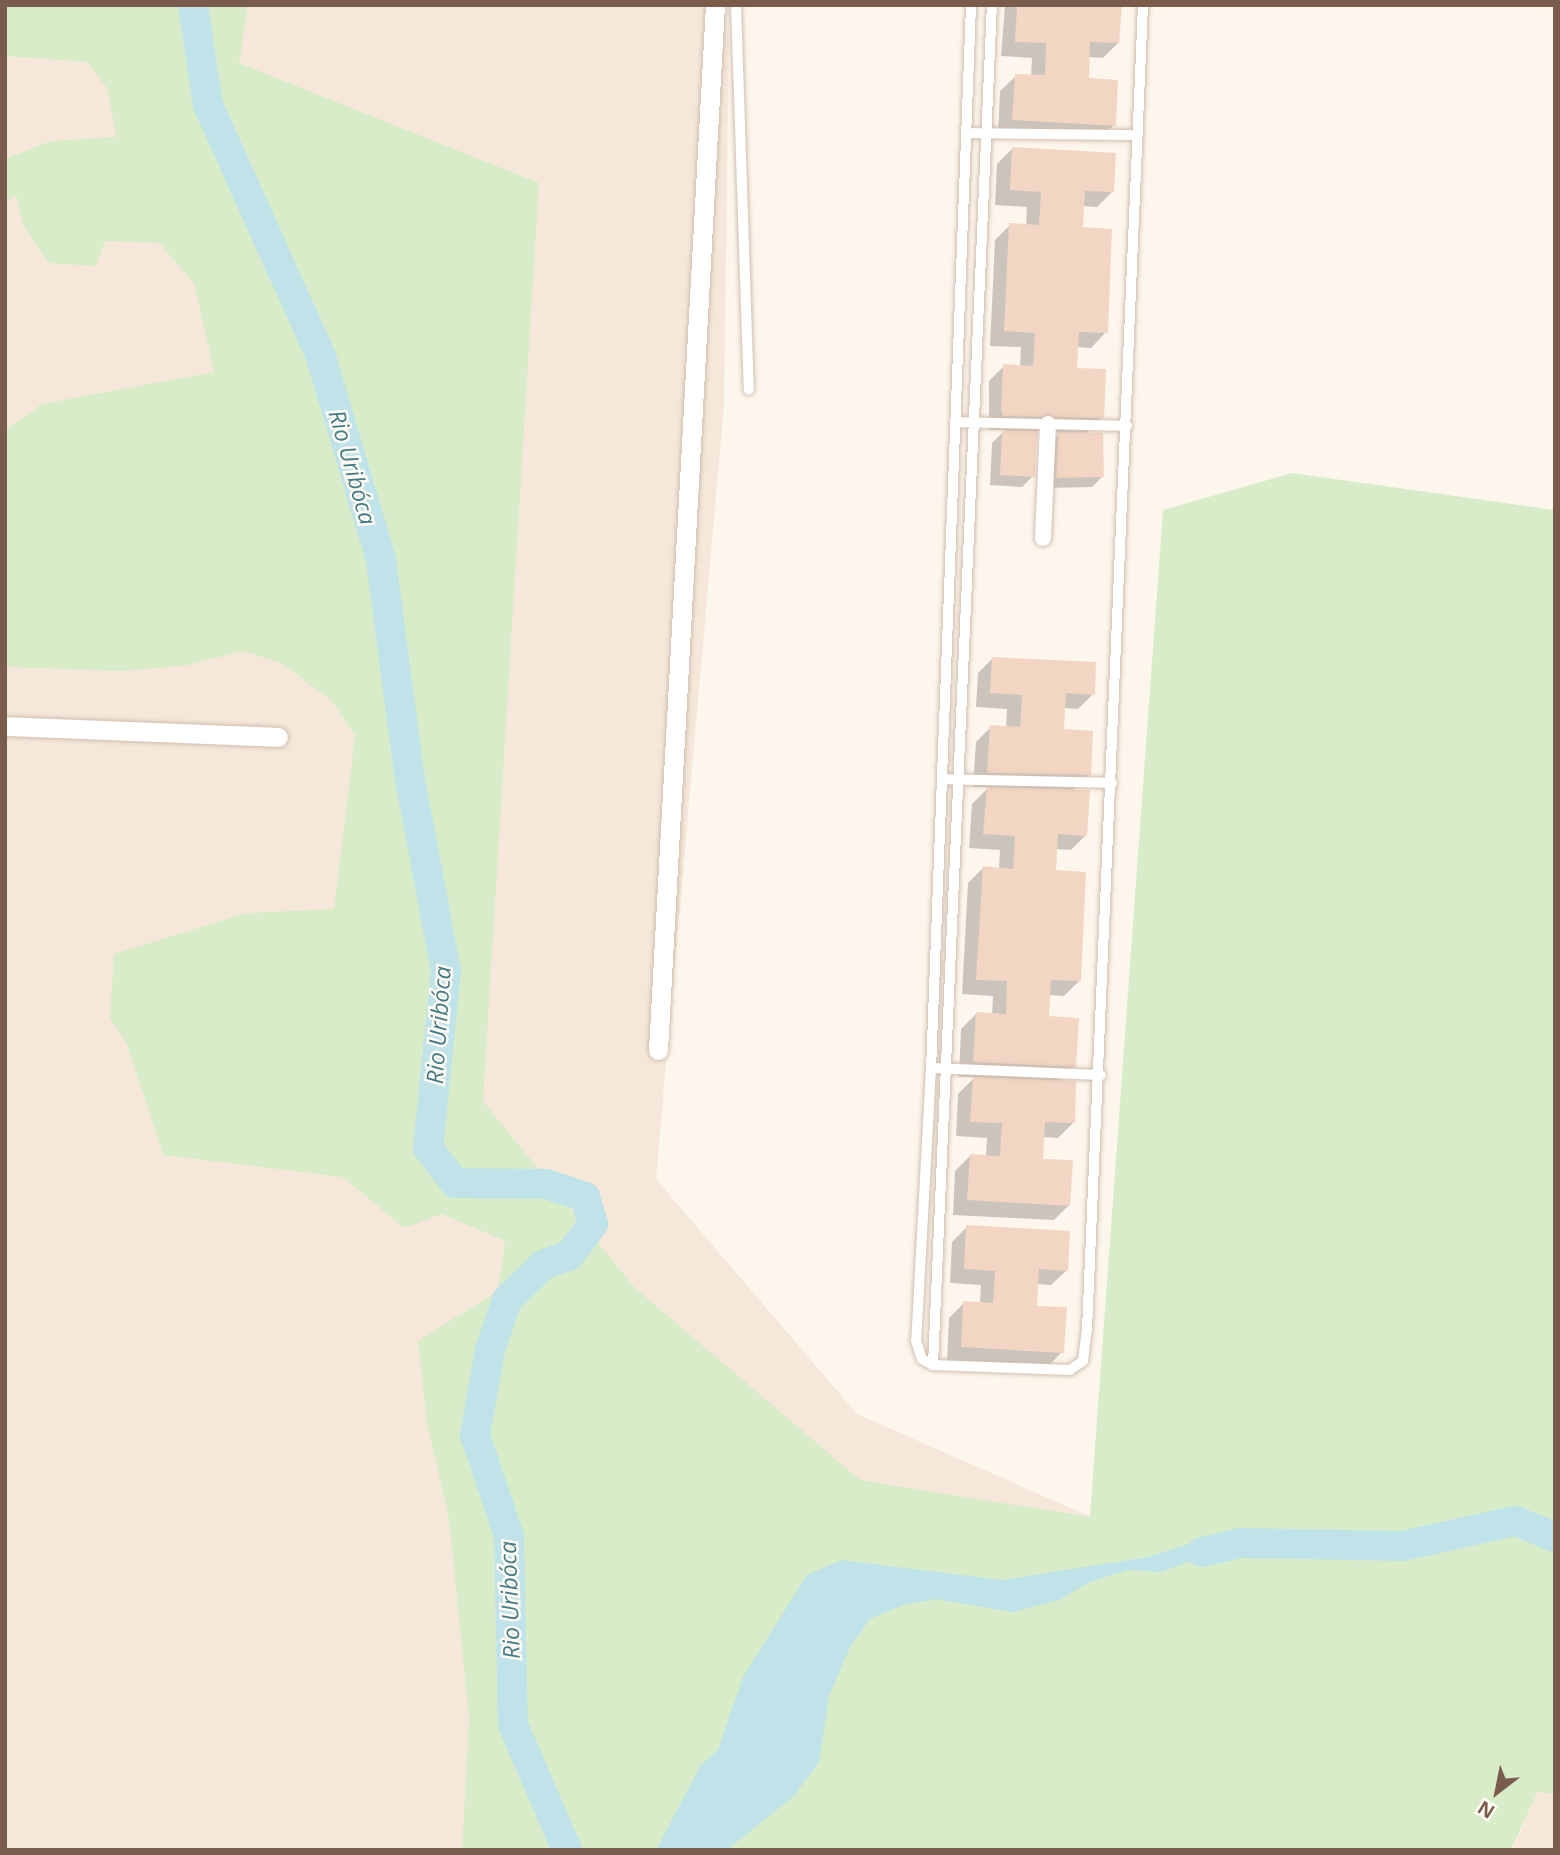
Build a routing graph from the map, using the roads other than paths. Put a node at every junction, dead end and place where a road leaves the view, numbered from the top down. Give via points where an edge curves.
1 (715, 5) edge
2 (736, 5) edge
3 (971, 5) edge
4 (992, 5) edge
5 (1143, 5) edge
6 (987, 131) junction
7 (967, 133) junction
8 (1138, 135) junction
9 (749, 390) dead end
10 (956, 422) junction
11 (975, 423) junction
12 (1048, 424) junction
13 (1127, 426) junction
14 (1043, 538) dead end
15 (5, 726) edge
16 (278, 737) dead end
17 (942, 779) junction
18 (960, 779) junction
19 (1112, 783) junction
20 (658, 1050) dead end
21 (931, 1068) junction
22 (948, 1069) junction
23 (1101, 1075) junction
24 (933, 1365) junction

1 - 20 street
2 - 9 lane
3 - 7 lane
4 - 6 lane
5 - 8 lane
6 - 7 lane
6 - 8 lane
6 - 11 lane
7 - 10 lane
8 - 13 lane
10 - 11 lane
10 - 17 lane
11 - 12 lane
11 - 18 lane
12 - 13 lane
12 - 14 street
13 - 19 lane
15 - 16 street
17 - 18 lane
17 - 21 lane
18 - 19 lane
18 - 22 lane
19 - 23 lane
21 - 22 lane
21 - 24 lane via 916,1341 922,1359
22 - 23 lane
22 - 24 lane
23 - 24 lane via 1083,1361 1070,1370

